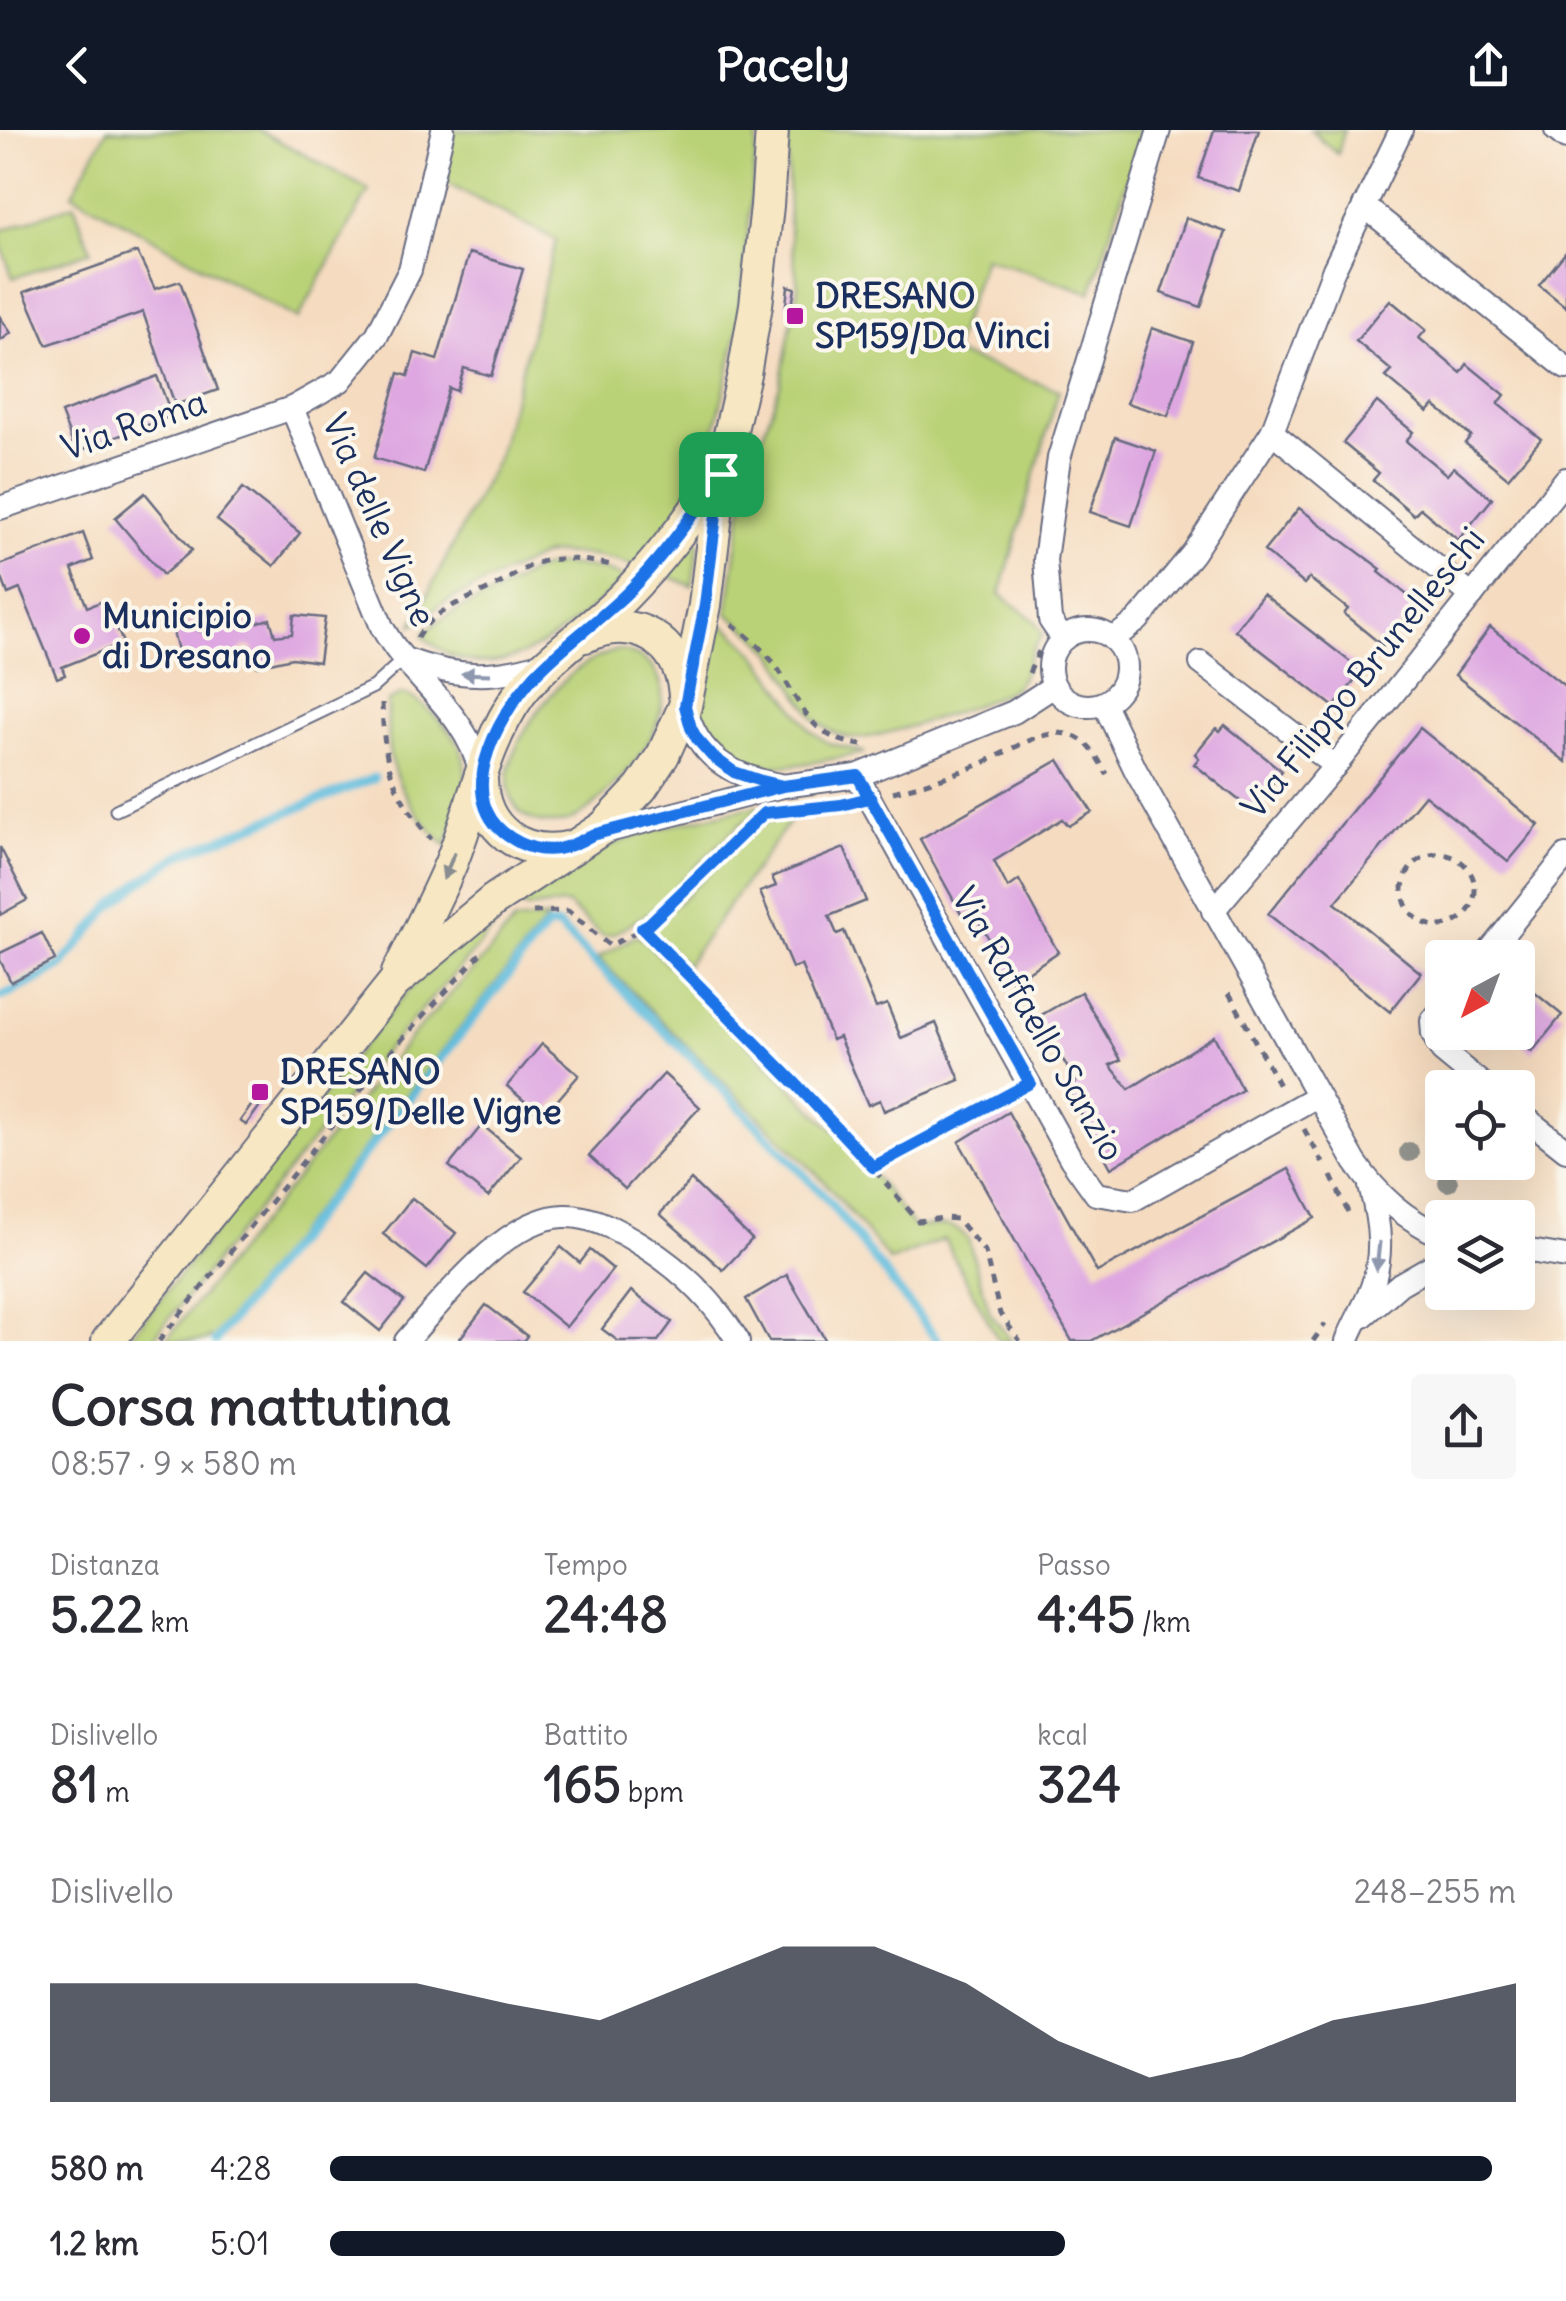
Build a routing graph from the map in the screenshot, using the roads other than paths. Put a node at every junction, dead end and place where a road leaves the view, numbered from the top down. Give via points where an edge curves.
1 (443, 130) edge
2 (772, 130) edge
3 (1159, 130) edge
4 (1401, 130) edge
5 (1556, 130) edge
6 (1566, 138) edge
7 (1364, 206) junction
8 (1566, 368) edge
9 (292, 408) junction
10 (1272, 432) junction
11 (721, 474) junction
12 (1566, 479) edge
13 (0, 508) edge
14 (1472, 596) junction
15 (1113, 639) junction
16 (1054, 641) junction
17 (556, 655) junction
18 (404, 659) junction
19 (1201, 664) dead end
20 (1054, 686) junction
21 (1104, 704) junction
22 (685, 706) junction
23 (1335, 766) junction
24 (481, 774) junction
25 (783, 786) junction
26 (863, 787) junction
27 (116, 810) dead end
28 (582, 841) junction
29 (1566, 856) edge
30 (1213, 911) junction
31 (1498, 940) edge
32 (394, 983) junction
33 (1441, 1050) edge
34 (1466, 1070) edge
35 (1317, 1096) junction
36 (1535, 1125) edge
37 (1566, 1150) edge
38 (1368, 1183) junction
39 (1425, 1227) edge
40 (1535, 1252) edge
41 (1566, 1257) edge
42 (1425, 1270) edge
43 (1343, 1328) edge
44 (108, 1341) edge
45 (406, 1341) edge
46 (738, 1341) edge

1 - 9 street, Via Roma via 410,270 378,335 340,381
2 - 11 street via 756,305
3 - 16 street via 1058,458 1045,560
4 - 7 street
5 - 6 street
7 - 8 street
7 - 10 street
9 - 13 street, Via Roma
9 - 18 street, Via delle Vigne via 382,627
10 - 14 street
10 - 15 street via 1193,554 1138,620
11 - 17 street via 656,562
11 - 22 street
12 - 14 street, Via Filippo Brunelleschi
14 - 23 street, Via Filippo Brunelleschi
15 - 16 street via 1085,630
15 - 21 street via 1123,652 1125,681
16 - 20 street
17 -> 18 street, Via delle Vigne via 500,674 471,675
17 - 22 street via 602,630 624,627 652,635 679,667
17 - 24 street via 512,706
18 - 24 street, Via delle Vigne via 468,738
18 - 27 lane via 373,688
19 - 23 street
20 - 21 street via 1078,706
20 - 26 street
21 - 30 street
22 - 25 street via 697,739 712,756 746,777
22 - 28 street via 649,778
23 - 30 street, Via Filippo Brunelleschi
24 - 28 street via 483,802 508,836 546,850
24 -> 32 street via 451,862
25 - 26 street
25 - 28 street
26 - 35 street, Via Raffaello Sanzio via 1096,1194 1133,1200
28 - 32 street via 494,900
29 - 31 street
30 - 35 street
32 - 44 street
33 - 34 street
35 - 38 street
36 - 37 street
38 - 39 street
38 -> 43 street via 1380,1256 1369,1294
40 - 41 street
42 - 43 street
45 - 46 street via 488,1254 529,1227 562,1216 606,1226 661,1257 708,1299

